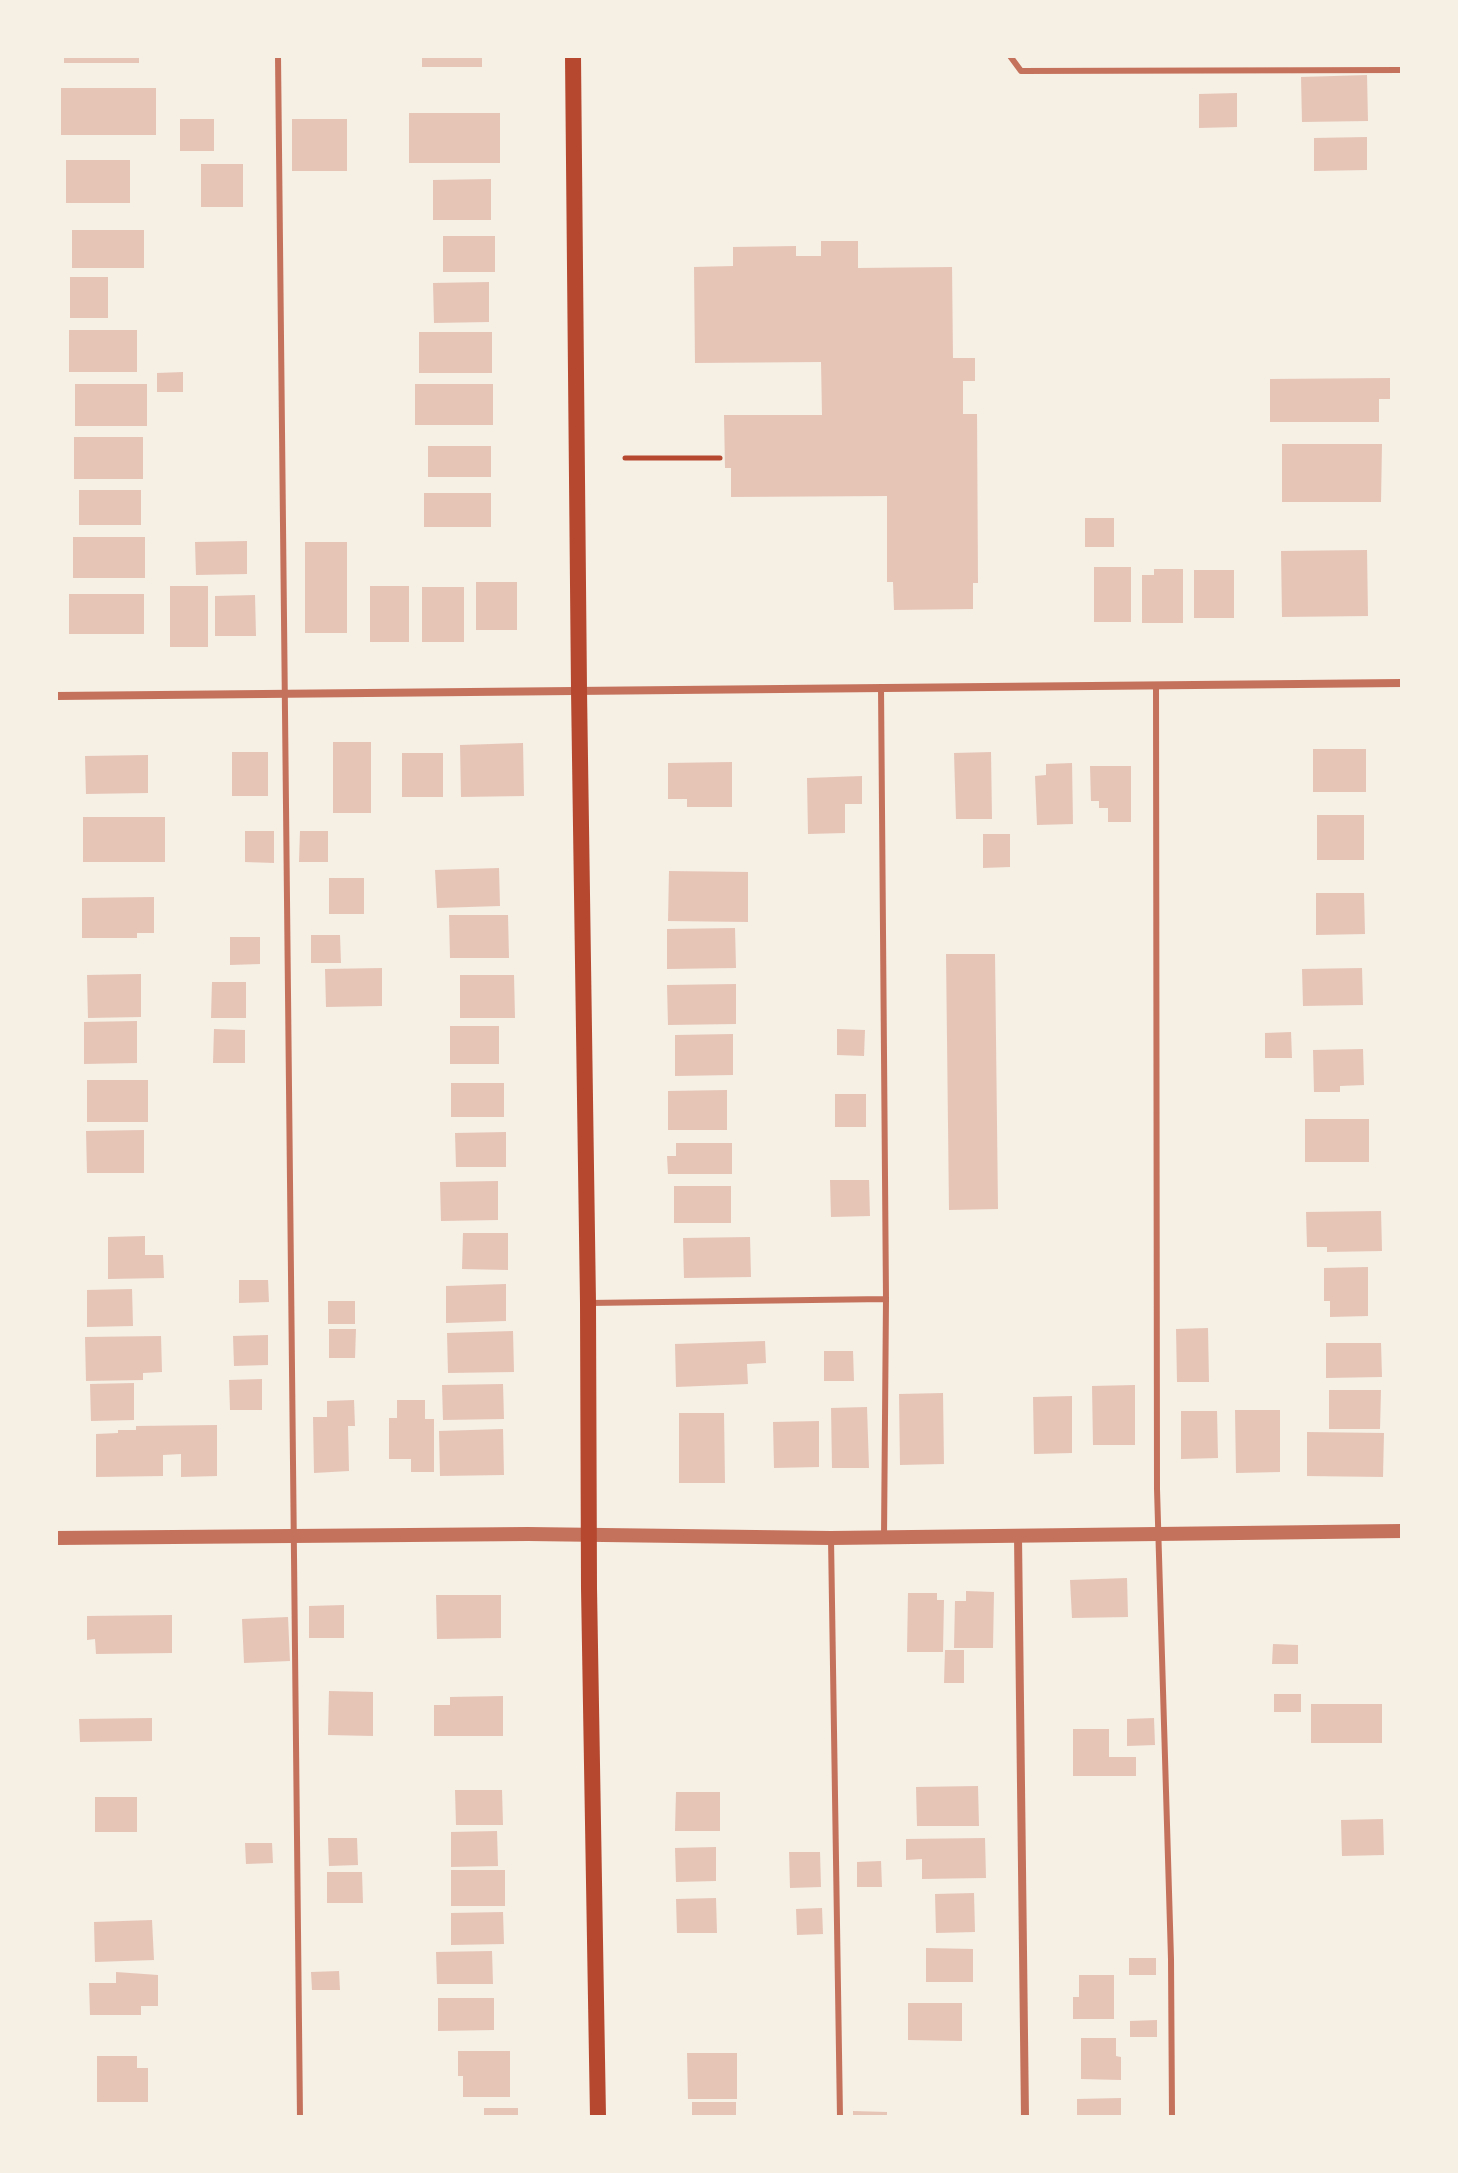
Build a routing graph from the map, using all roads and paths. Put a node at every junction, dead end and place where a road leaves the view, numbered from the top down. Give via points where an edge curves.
1 (278, 56) edge
2 (573, 56) edge
3 (1010, 56) edge
4 (1402, 70) edge
5 (625, 458) dead end
6 (720, 458) dead end
7 (1402, 683) edge
8 (1156, 685) junction
9 (881, 687) junction
10 (579, 690) junction
11 (283, 694) junction
12 (56, 696) edge
13 (886, 1299) junction
14 (588, 1303) junction
15 (1402, 1531) edge
16 (1158, 1534) junction
17 (292, 1535) junction
18 (589, 1535) junction
19 (1018, 1536) junction
20 (884, 1537) junction
21 (56, 1538) edge
22 (831, 1538) junction
23 (300, 2117) edge
24 (598, 2117) edge
25 (840, 2117) edge
26 (1025, 2117) edge
27 (1172, 2117) edge

1 - 11 lane
2 - 10 main road
3 - 4 lane via 1021,71
5 - 6 path
7 - 8 street
8 - 9 street
8 - 16 lane
9 - 10 street
9 - 13 lane
10 - 11 street
10 - 14 main road
11 - 12 street
11 - 17 lane
13 - 14 lane
13 - 20 lane
14 - 18 main road
15 - 16 street
16 - 19 street
16 - 27 lane
17 - 18 street
17 - 21 street
17 - 23 lane
18 - 22 street
18 - 24 main road
19 - 20 street
19 - 26 street
20 - 22 street
22 - 25 lane

